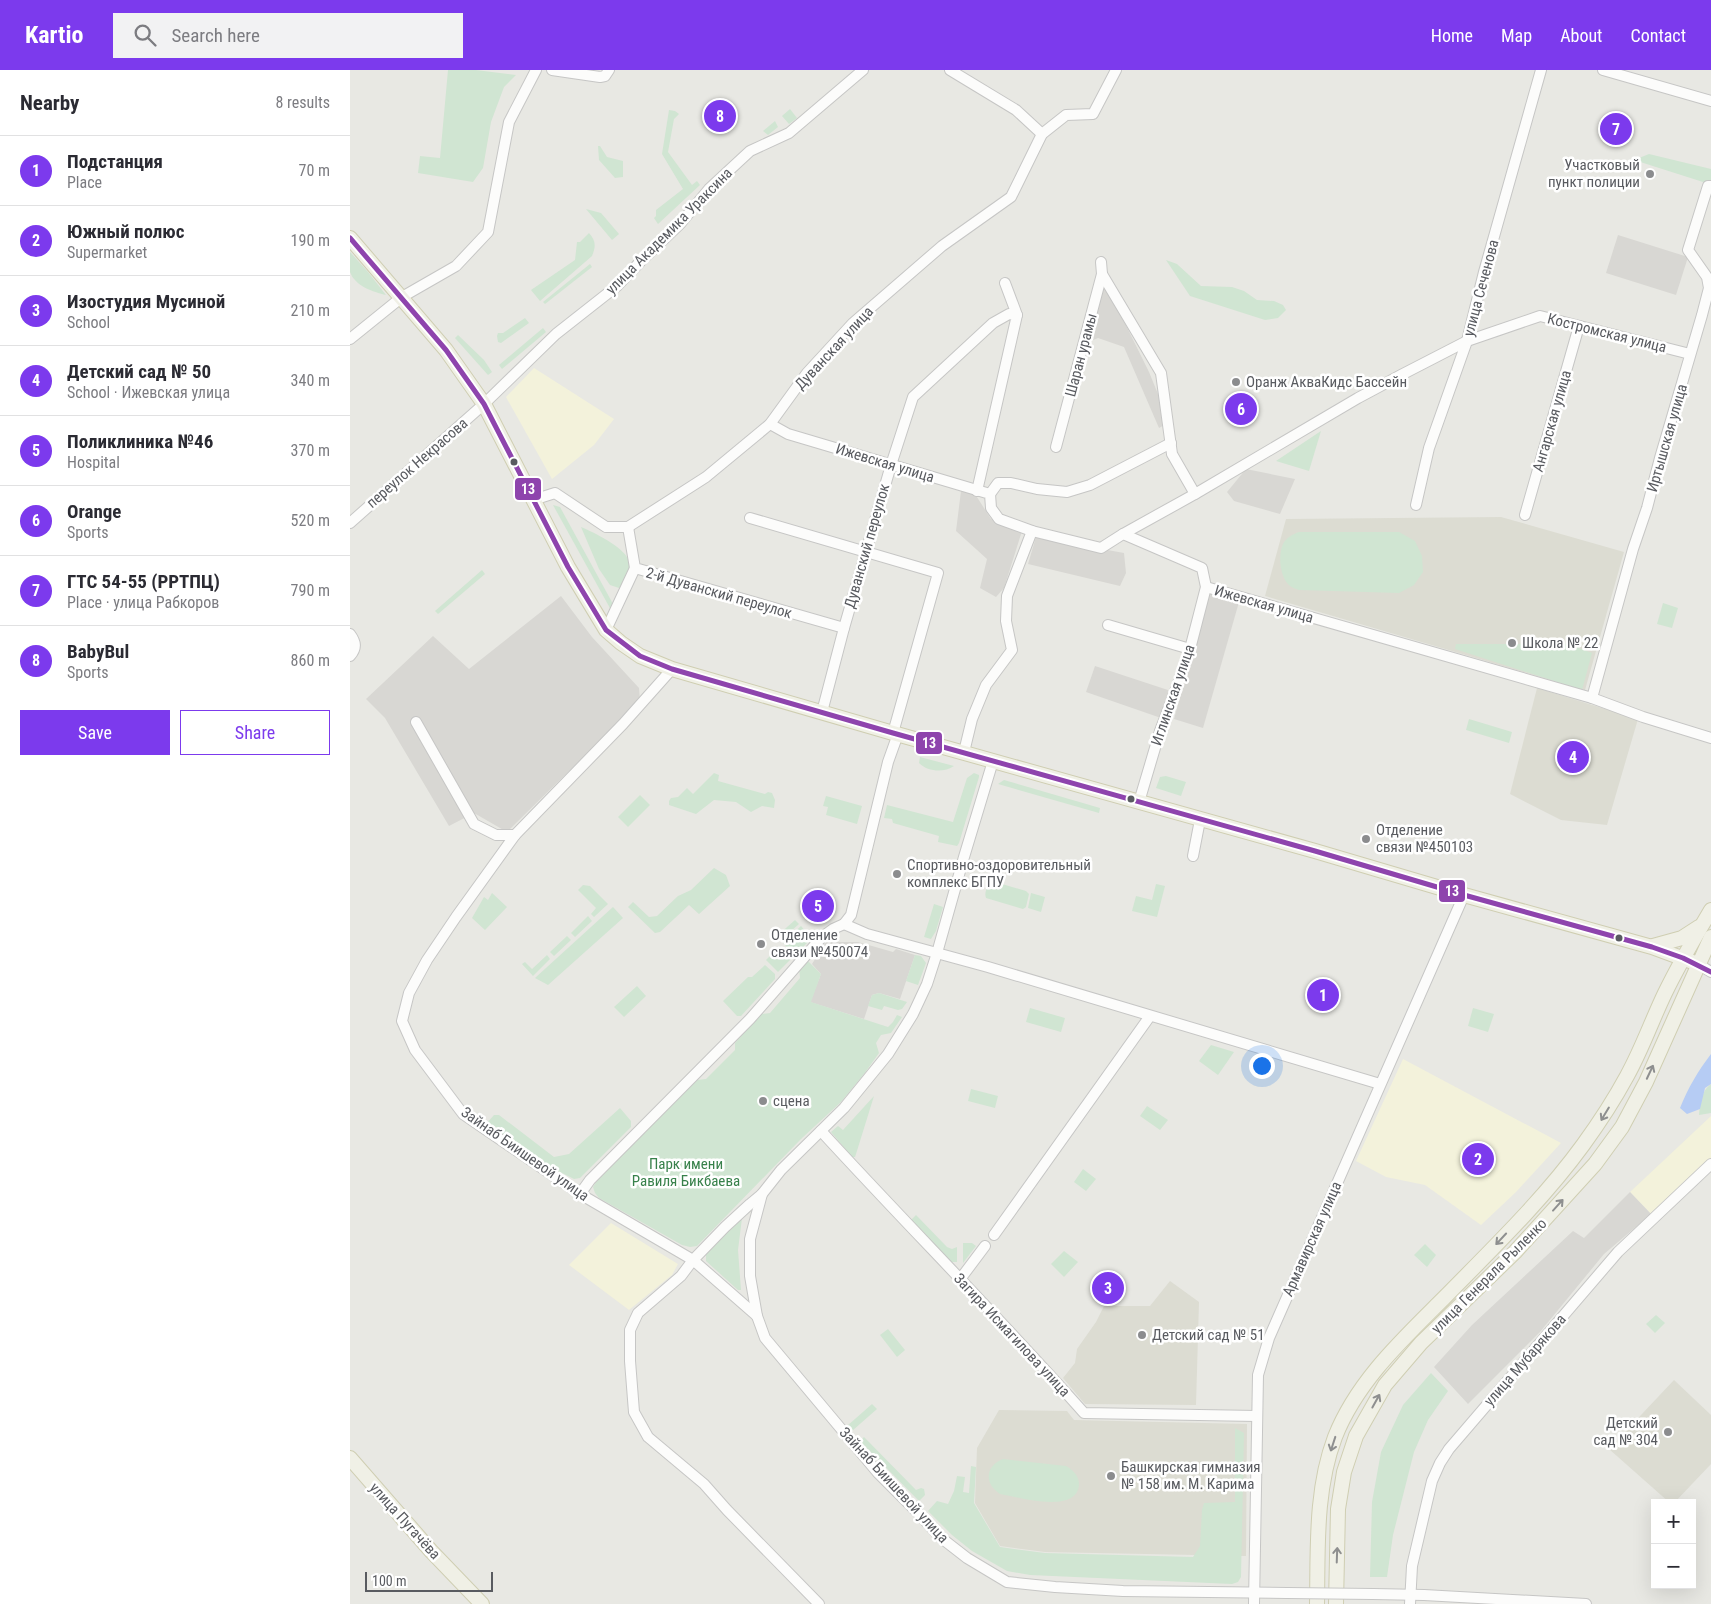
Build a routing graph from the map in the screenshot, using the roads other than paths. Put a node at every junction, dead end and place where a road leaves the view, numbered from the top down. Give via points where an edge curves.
1 (536, 70) edge
2 (552, 70) edge
3 (609, 70) edge
4 (863, 70) edge
5 (950, 70) edge
6 (1116, 70) edge
7 (1541, 70) edge
8 (1603, 70) edge
9 (1711, 101) edge
10 (1042, 134) junction
11 (1711, 186) edge
12 (350, 238) edge
13 (1101, 262) dead end
14 (1102, 274) junction
15 (1005, 283) dead end
16 (402, 297) junction
17 (1017, 315) junction
18 (1579, 326) junction
19 (350, 339) edge
20 (1467, 341) junction
21 (1690, 354) junction
22 (484, 404) junction
23 (770, 424) junction
24 (1171, 443) junction
25 (1056, 447) dead end
26 (891, 465) junction
27 (977, 491) junction
28 (990, 494) junction
29 (1195, 494) junction
30 (533, 500) junction
31 (1416, 505) dead end
32 (1525, 515) dead end
33 (750, 518) dead end
34 (350, 523) edge
35 (628, 527) junction
36 (1032, 531) junction
37 (1123, 534) junction
38 (866, 551) junction
39 (635, 568) junction
40 (1206, 587) junction
41 (1108, 625) dead end
42 (844, 628) junction
43 (606, 630) junction
44 (350, 634) edge
45 (1190, 649) junction
46 (350, 656) edge
47 (672, 669) junction
48 (1592, 698) junction
49 (822, 712) junction
50 (416, 722) dead end
51 (896, 733) junction
52 (1711, 738) edge
53 (964, 752) junction
54 (993, 761) junction
55 (1138, 802) junction
56 (1200, 820) junction
57 (515, 835) junction
58 (1193, 856) dead end
59 (1464, 895) junction
60 (1711, 910) edge
61 (844, 924) junction
62 (1702, 925) junction
63 (1711, 937) edge
64 (1652, 947) junction
65 (937, 953) junction
66 (1683, 958) junction
67 (1698, 964) junction
68 (1711, 972) edge
69 (1150, 1016) junction
70 (1380, 1084) junction
71 (821, 1132) junction
72 (1711, 1164) edge
73 (580, 1194) junction
74 (762, 1194) junction
75 (994, 1235) dead end
76 (985, 1246) dead end
77 (693, 1260) junction
78 (961, 1278) junction
79 (757, 1316) junction
80 (1257, 1416) junction
81 (350, 1458) edge
82 (1254, 1592) junction
83 (1411, 1600) edge
84 (482, 1604) edge
85 (819, 1604) edge
86 (1254, 1604) edge
87 (1317, 1604) edge
88 (1336, 1604) edge
89 (1586, 1604) edge

1 - 16 street via 509,122 488,232 456,266
2 - 3 street via 600,77
4 - 22 street, улица Академика Ураксина via 789,133 750,151 709,189 680,224 617,286 556,334
5 - 10 street via 1016,110
6 - 10 street, Дуванская улица via 1093,114 1066,115
7 - 20 street, улица Сеченова
8 - 9 street
10 - 23 street, Дуванская улица via 1011,197 942,246 853,323 807,373
11 - 21 street, Иртышская улица via 1708,186 1688,250 1707,276 1708,288
12 - 16 main road
13 - 14 street, Шаран урамы
14 - 24 street via 1161,373
14 - 25 street, Шаран урамы
15 - 17 street
16 - 19 street
16 - 22 main road via 446,350
17 - 26 street, Дуванский переулок via 1009,314 993,323 914,397
17 - 27 street
18 - 20 street, Костромская улица via 1540,316
18 - 21 street, Костромская улица
18 - 32 street, Ангарская улица
20 - 29 street, Костромская улица via 1358,398
20 - 31 street, улица Сеченова via 1429,448
21 - 48 street, Иртышская улица
22 - 30 main road
22 - 34 street, переулок Некрасова
23 - 26 street, Ижевская улица via 788,434
23 - 35 street, Дуванская улица via 706,477
24 - 28 street via 1090,485 1067,492 998,483
24 - 29 street via 1172,454
26 - 27 street, Ижевская улица
26 - 38 street, Дуванский переулок
27 - 28 street, Ижевская улица
28 - 36 street via 991,508 999,519
29 - 37 street, Костромская улица
30 - 35 street via 555,494 606,527
30 - 43 main road
33 - 38 street
35 - 39 street, 2-й Дуванский переулок
36 - 37 street via 1102,548
36 - 53 street via 1007,596 1006,620 1012,650 986,685 972,719
37 - 40 street, Ижевская улица via 1202,568
38 - 42 street, Дуванский переулок
38 - 51 street via 938,573
39 - 42 street, 2-й Дуванский переулок
39 - 43 street
40 - 45 street, Иглинская улица
40 - 48 street, Ижевская улица
41 - 45 street
42 - 49 street, Дуванский переулок
43 - 47 main road via 640,656
44 - 46 street via 355,644
45 - 55 street, Иглинская улица
47 - 49 main road
47 - 57 street, Зайнаб Биишевой улица
48 - 52 street, Ижевская улица
49 - 51 main road
50 - 57 street via 474,824 496,835
51 - 53 main road
51 - 61 street via 851,915
53 - 54 main road
54 - 55 main road
54 - 65 street, Зайнаб Биишевой улица
55 - 56 main road
56 - 58 street
56 - 59 main road
57 - 73 street, Зайнаб Биишевой улица via 427,960 409,993 402,1021 415,1050 463,1114
59 - 64 main road
59 - 70 street, Армавирская улица
60 - 62 main road, улица Генерала Рыленко
61 - 65 street via 867,934
61 - 73 street via 822,937 750,1018 590,1180
62 - 64 main road via 1682,938
62 - 66 main road, улица Генерала Рыленко
63 - 67 main road, улица Генерала Рыленко
64 - 66 main road
65 - 69 street
65 - 71 street, Зайнаб Биишевой улица via 913,1014 888,1054
66 - 67 main road
66 -> 87 main road, улица Генерала Рыленко via 1628,1074 1600,1122 1573,1159 1502,1239 1374,1371 1351,1404 1335,1437 1324,1472 1319,1511
67 - 68 street
88 -> 67 main road, улица Генерала Рыленко via 1338,1510 1344,1472 1356,1436 1385,1386 1421,1344 1514,1252 1595,1164 1622,1127 1646,1082
69 - 70 street
69 - 75 street
70 - 80 street, Армавирская улица via 1270,1333 1258,1375
71 - 74 street, Зайнаб Биишевой улица via 781,1170
71 - 78 street, Загира Исмагилова улица
72 - 83 street, улица Мубарякова via 1618,1252 1449,1449 1432,1481 1412,1566
73 - 77 street, Зайнаб Биишевой улица
74 - 77 street
74 - 79 street, Зайнаб Биишевой улица via 750,1239 750,1276
76 - 78 street
77 - 79 street, Зайнаб Биишевой улица
77 - 85 street via 681,1276 638,1313 630,1330 634,1412 648,1437 704,1484
78 - 80 street, Загира Исмагилова улица via 1084,1413
79 - 82 street, Зайнаб Биишевой улица via 765,1338 878,1473 940,1537 1007,1582 1075,1589
80 - 82 street, Армавирская улица
81 - 84 main road, улица Пугачёва
82 - 83 street, Зайнаб Биишевой улица, bridge via 1373,1594
82 - 86 street, Армавирская улица
83 - 89 street, Зайнаб Биишевой улица

